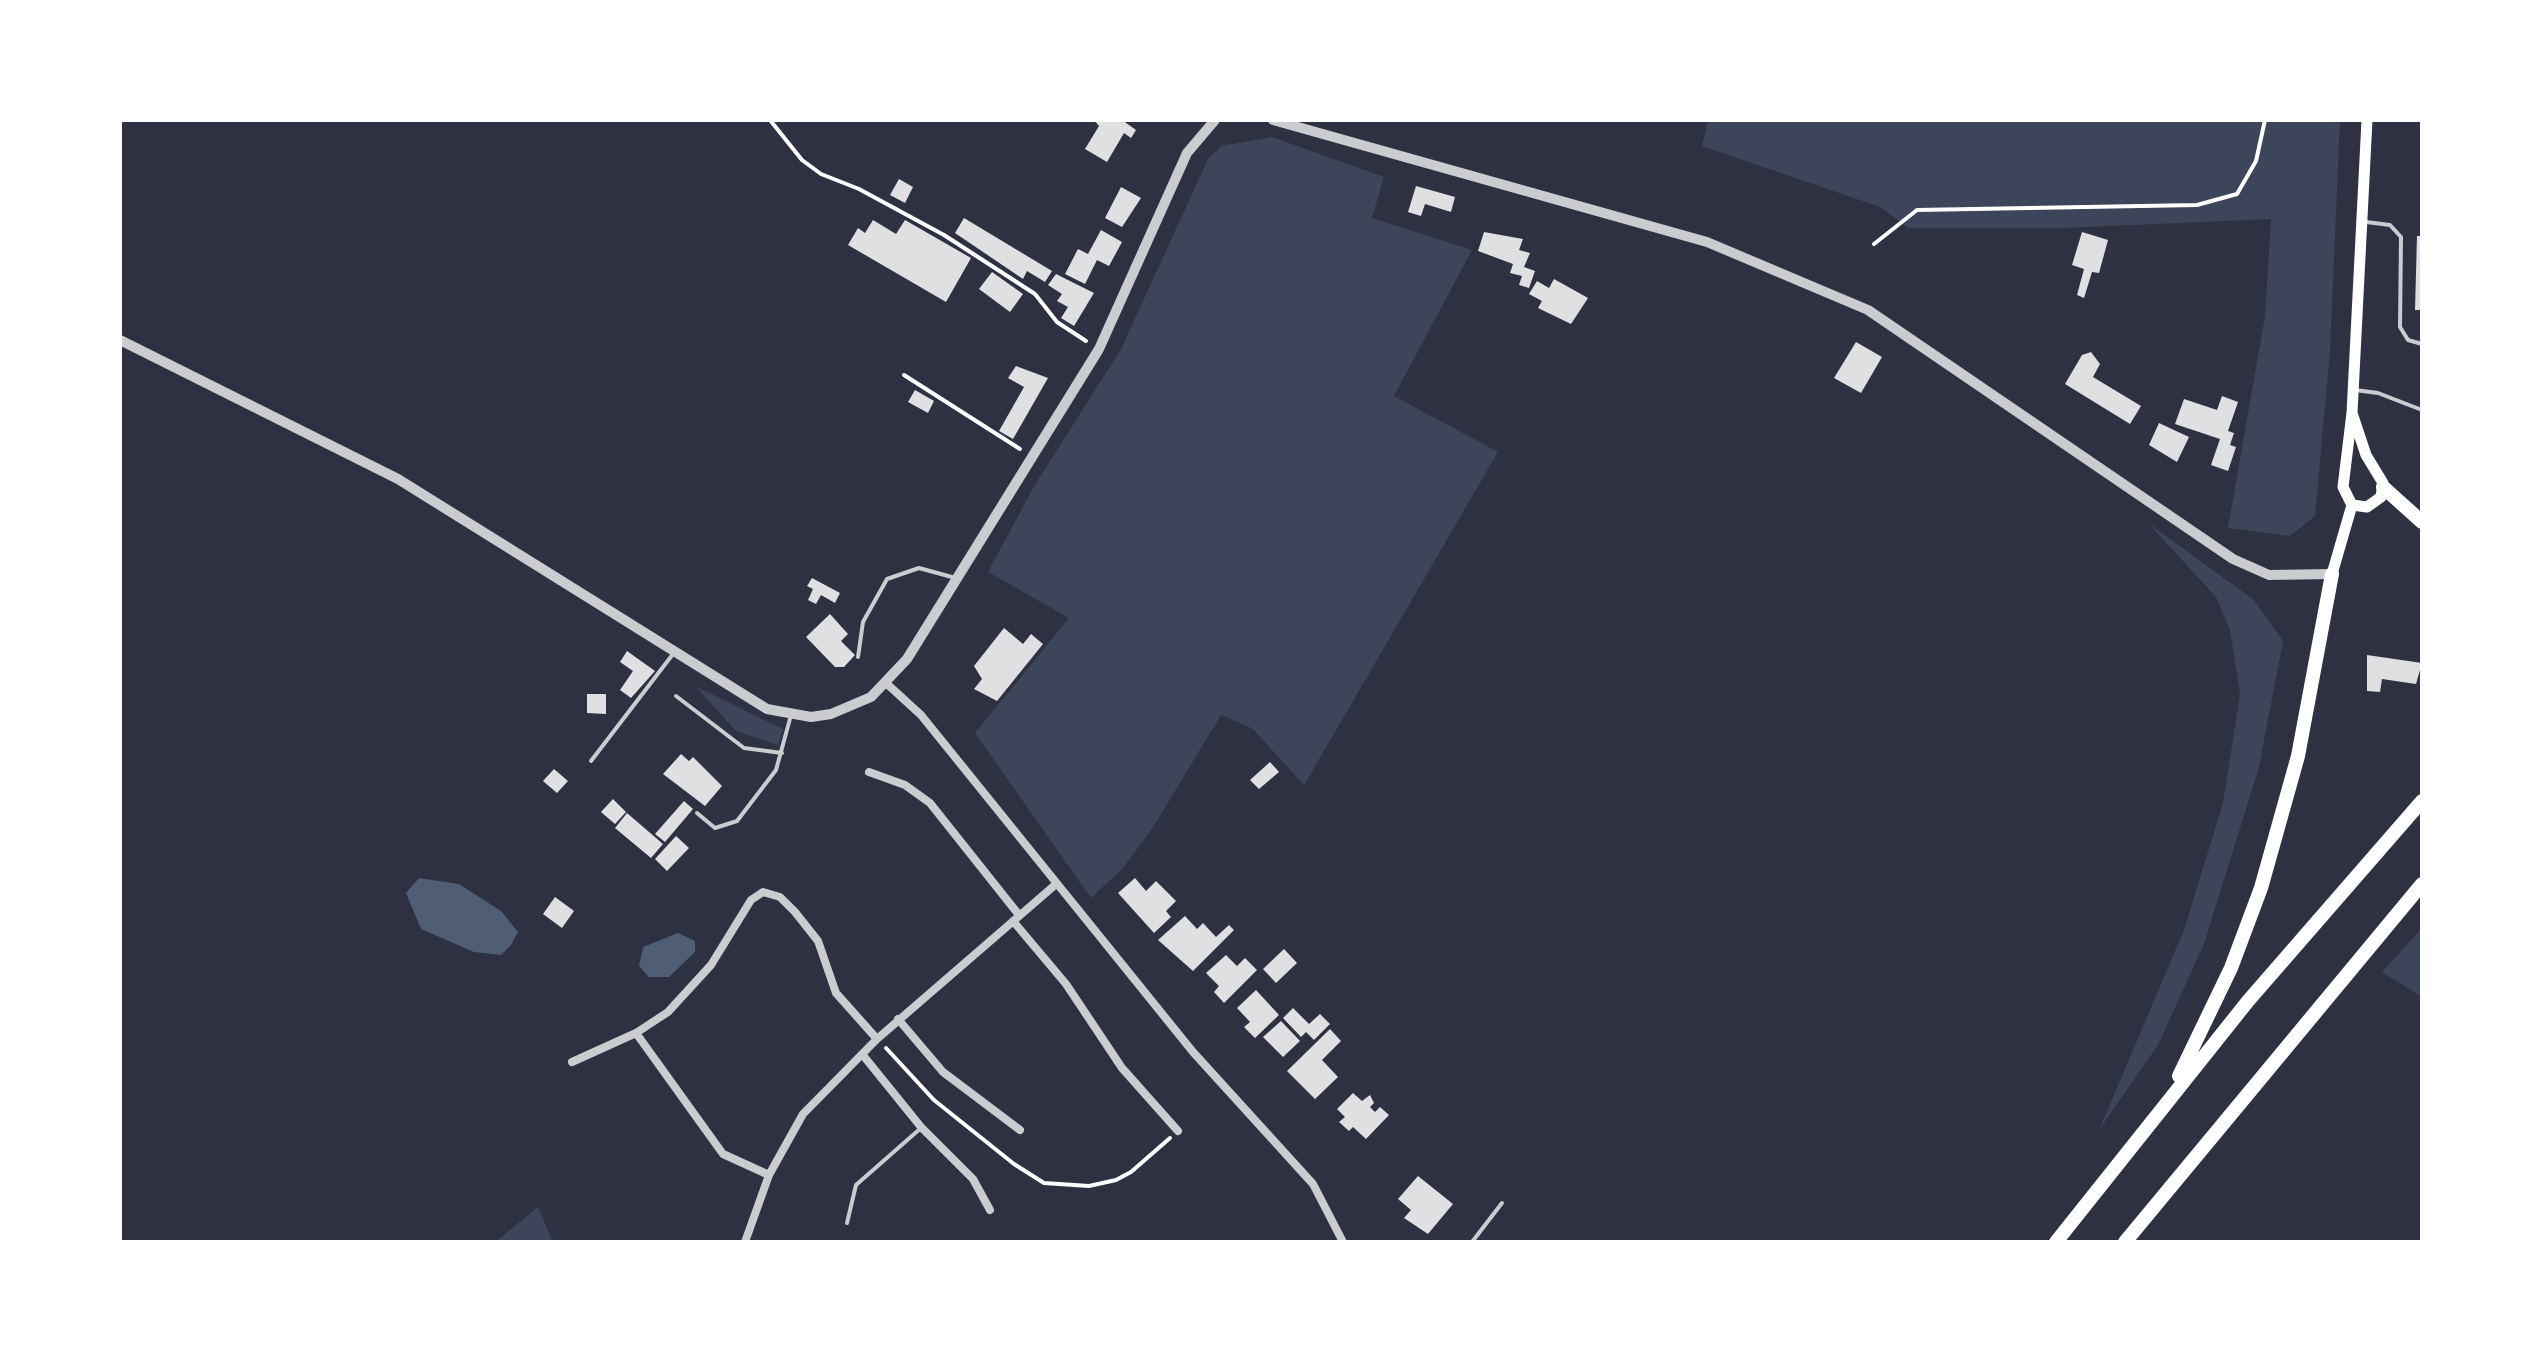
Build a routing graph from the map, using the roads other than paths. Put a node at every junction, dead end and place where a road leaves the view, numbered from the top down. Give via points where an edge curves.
1 (1216, 120) edge
2 (1273, 120) edge
3 (2368, 120) edge
4 (2361, 222) junction
5 (120, 340) edge
6 (2422, 344) edge
7 (2352, 390) junction
8 (2422, 410) edge
9 (2352, 413) junction
10 (2372, 466) junction
11 (2343, 478) junction
12 (2384, 488) junction
13 (2352, 505) junction
14 (2422, 522) edge
15 (2332, 574) junction
16 (956, 579) junction
17 (674, 652) junction
18 (858, 656) dead end
19 (886, 683) junction
20 (676, 696) dead end
21 (791, 714) junction
22 (782, 753) junction
23 (590, 761) dead end
24 (870, 772) dead end
25 (2422, 801) edge
26 (697, 812) dead end
27 (2422, 884) edge
28 (1055, 885) junction
29 (1016, 918) junction
30 (898, 1020) junction
31 (636, 1032) junction
32 (877, 1039) junction
33 (862, 1054) junction
34 (572, 1062) dead end
35 (2168, 1099) junction
36 (922, 1127) junction
37 (1020, 1130) dead end
38 (1178, 1131) road end
39 (769, 1174) junction
40 (1502, 1203) dead end
41 (990, 1210) dead end
42 (846, 1222) dead end
43 (2126, 1241) edge
44 (745, 1242) edge
45 (1343, 1242) edge
46 (1472, 1242) edge
47 (2056, 1242) edge

1 - 16 street via 1188,153 1099,348
2 - 15 street via 1707,242 1836,296 1996,393 2233,559 2269,575
3 - 4 main road
4 - 6 lane via 2390,226 2400,237 2400,327 2408,340
4 - 7 main road
5 - 17 street via 398,479
7 - 8 lane
7 - 9 main road
9 - 10 main road
9 - 11 main road
10 - 11 main road via 2355,466
10 - 12 main road
11 - 13 main road
12 - 13 main road via 2373,504
12 - 14 highway
13 - 15 main road
15 - 35 highway via 2298,756 2260,888
16 - 18 lane via 920,568 887,579 863,622
16 - 19 street
17 - 21 street via 767,709
17 - 23 lane
19 - 21 street via 853,708
19 - 28 street via 933,729
20 - 22 lane via 744,748
21 - 22 lane
22 - 26 lane via 761,795 737,821 715,828
24 - 29 street via 930,803
25 - 35 highway
27 - 43 highway
28 - 29 street
28 - 45 street via 1313,1184
29 - 30 street
29 - 38 street via 1122,1068
30 - 32 street
30 - 37 street via 943,1072
31 - 32 street via 668,1012 711,965 751,900 769,892 818,941 836,993
31 - 34 street
31 - 39 street via 723,1154
32 - 33 street
33 - 36 street
33 - 39 street via 790,1130
35 - 47 highway
36 - 41 street via 973,1179
36 - 42 lane via 856,1184
39 - 44 street
40 - 46 lane

